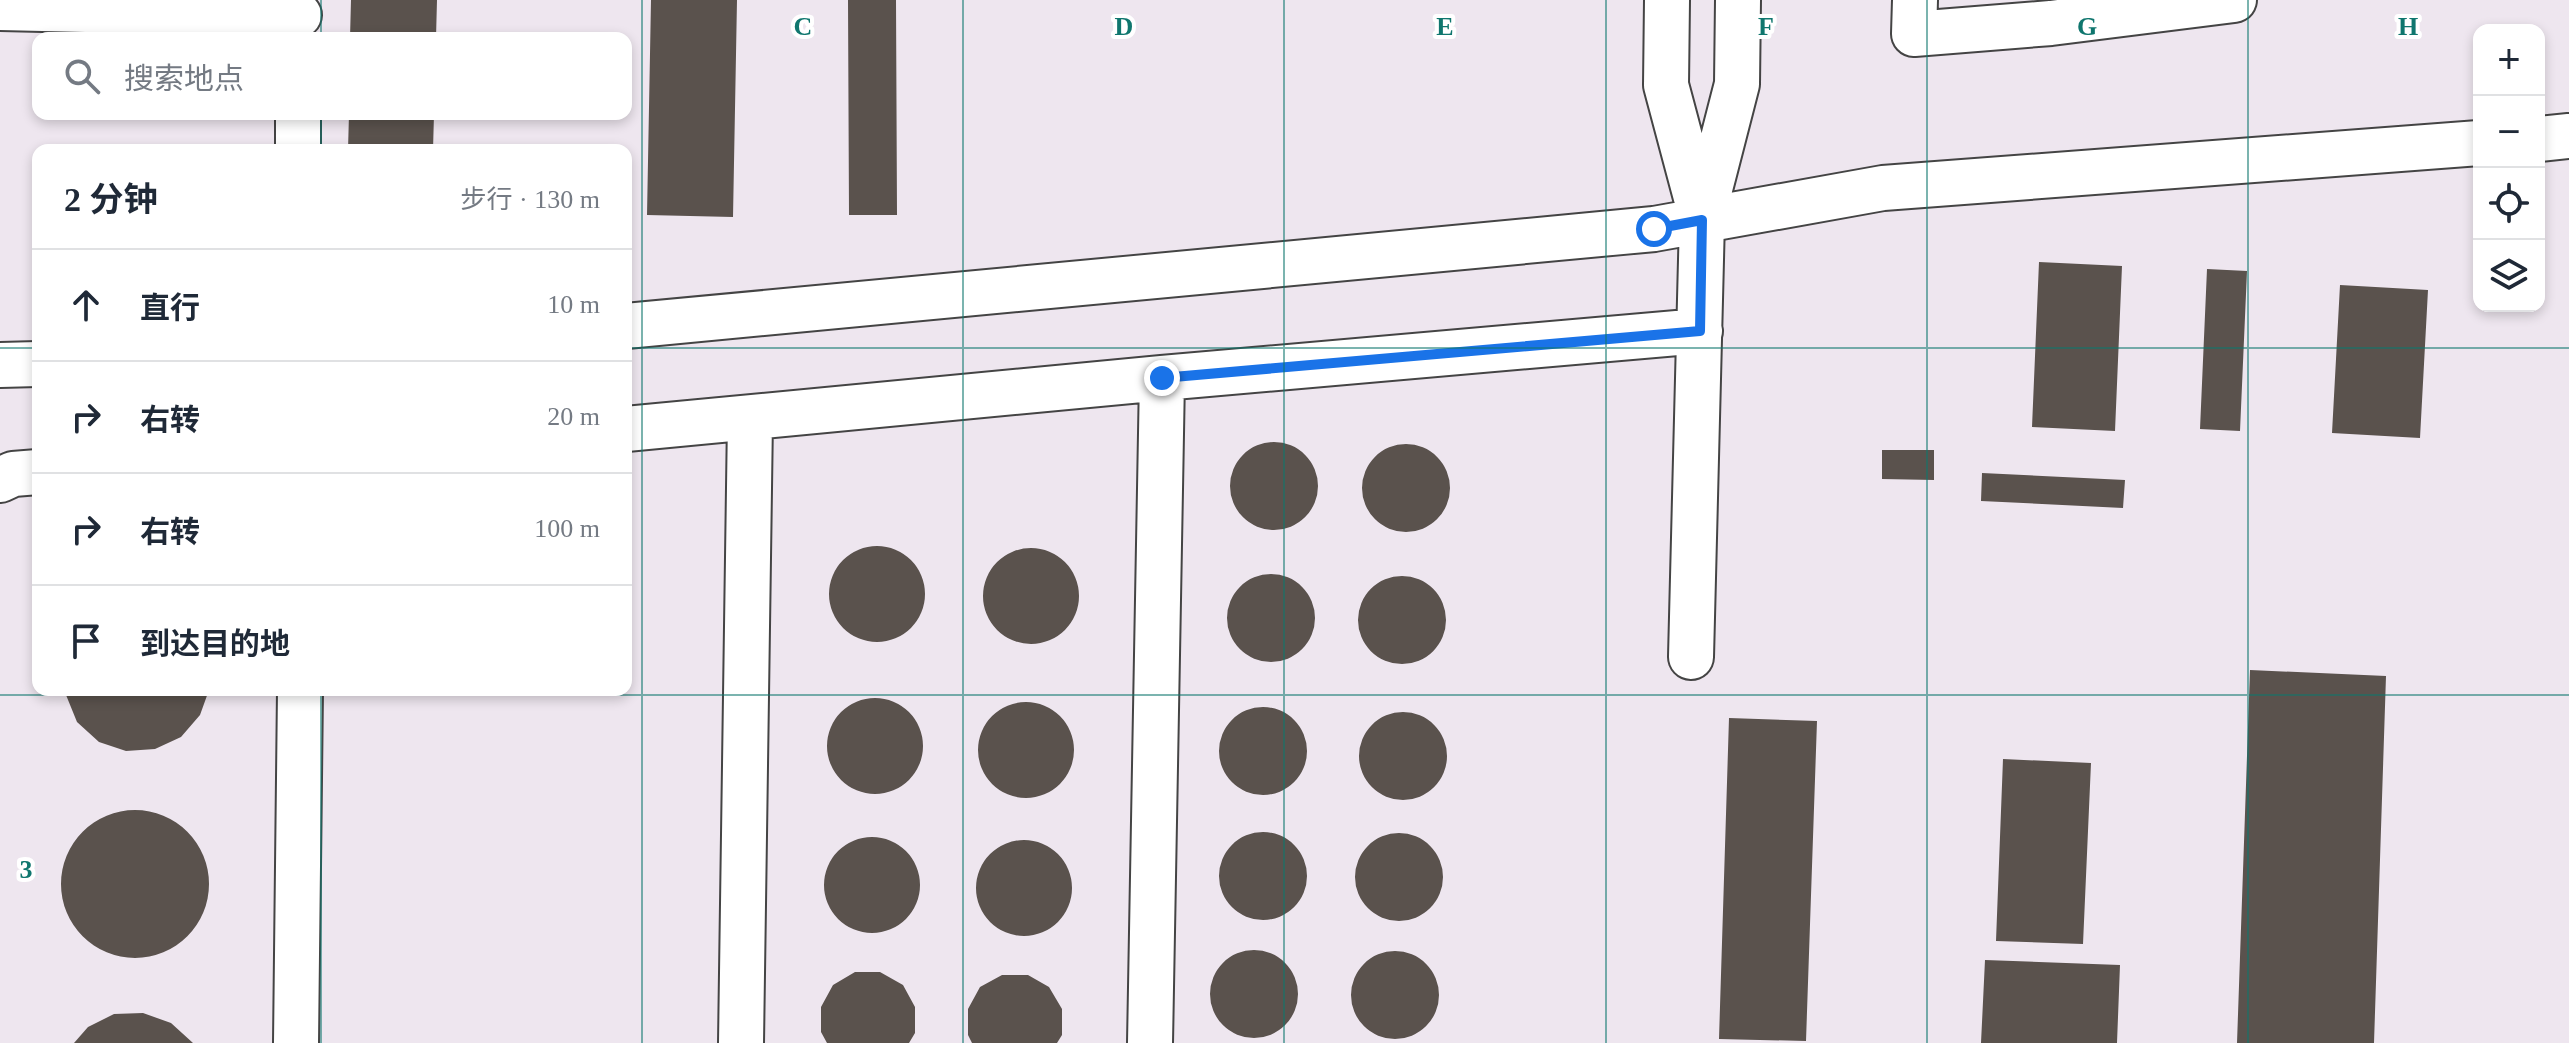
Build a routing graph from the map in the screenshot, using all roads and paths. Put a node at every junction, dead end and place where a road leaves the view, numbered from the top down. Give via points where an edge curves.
1 (1667, 0) edge
2 (1738, 0) edge
3 (1915, 0) edge
4 (2234, 0) edge
5 (0, 8) edge
6 (299, 18) edge
7 (298, 120) edge
8 (2569, 136) edge
9 (2545, 138) edge
10 (2473, 143) edge
11 (298, 144) edge
12 (1702, 220) junction
13 (632, 325) edge
14 (1700, 331) junction
15 (32, 364) edge
16 (0, 365) edge
17 (1162, 378) junction
18 (750, 419) junction
19 (632, 429) edge
20 (32, 472) edge
21 (0, 480) edge
22 (1691, 657) dead end
23 (300, 696) edge
24 (296, 1043) edge
25 (741, 1043) edge
26 (1150, 1043) edge

1 - 12 lane via 1666,85
2 - 12 lane via 1737,84
3 - 4 lane via 1914,34
5 - 6 lane
7 - 11 lane
8 - 9 lane
10 - 12 lane via 1883,188
12 - 13 lane via 1638,231
12 - 14 lane
14 - 17 lane
14 - 22 lane
15 - 16 lane
17 - 18 lane
17 - 26 lane
18 - 19 lane
18 - 25 lane
20 - 21 lane
23 - 24 lane

